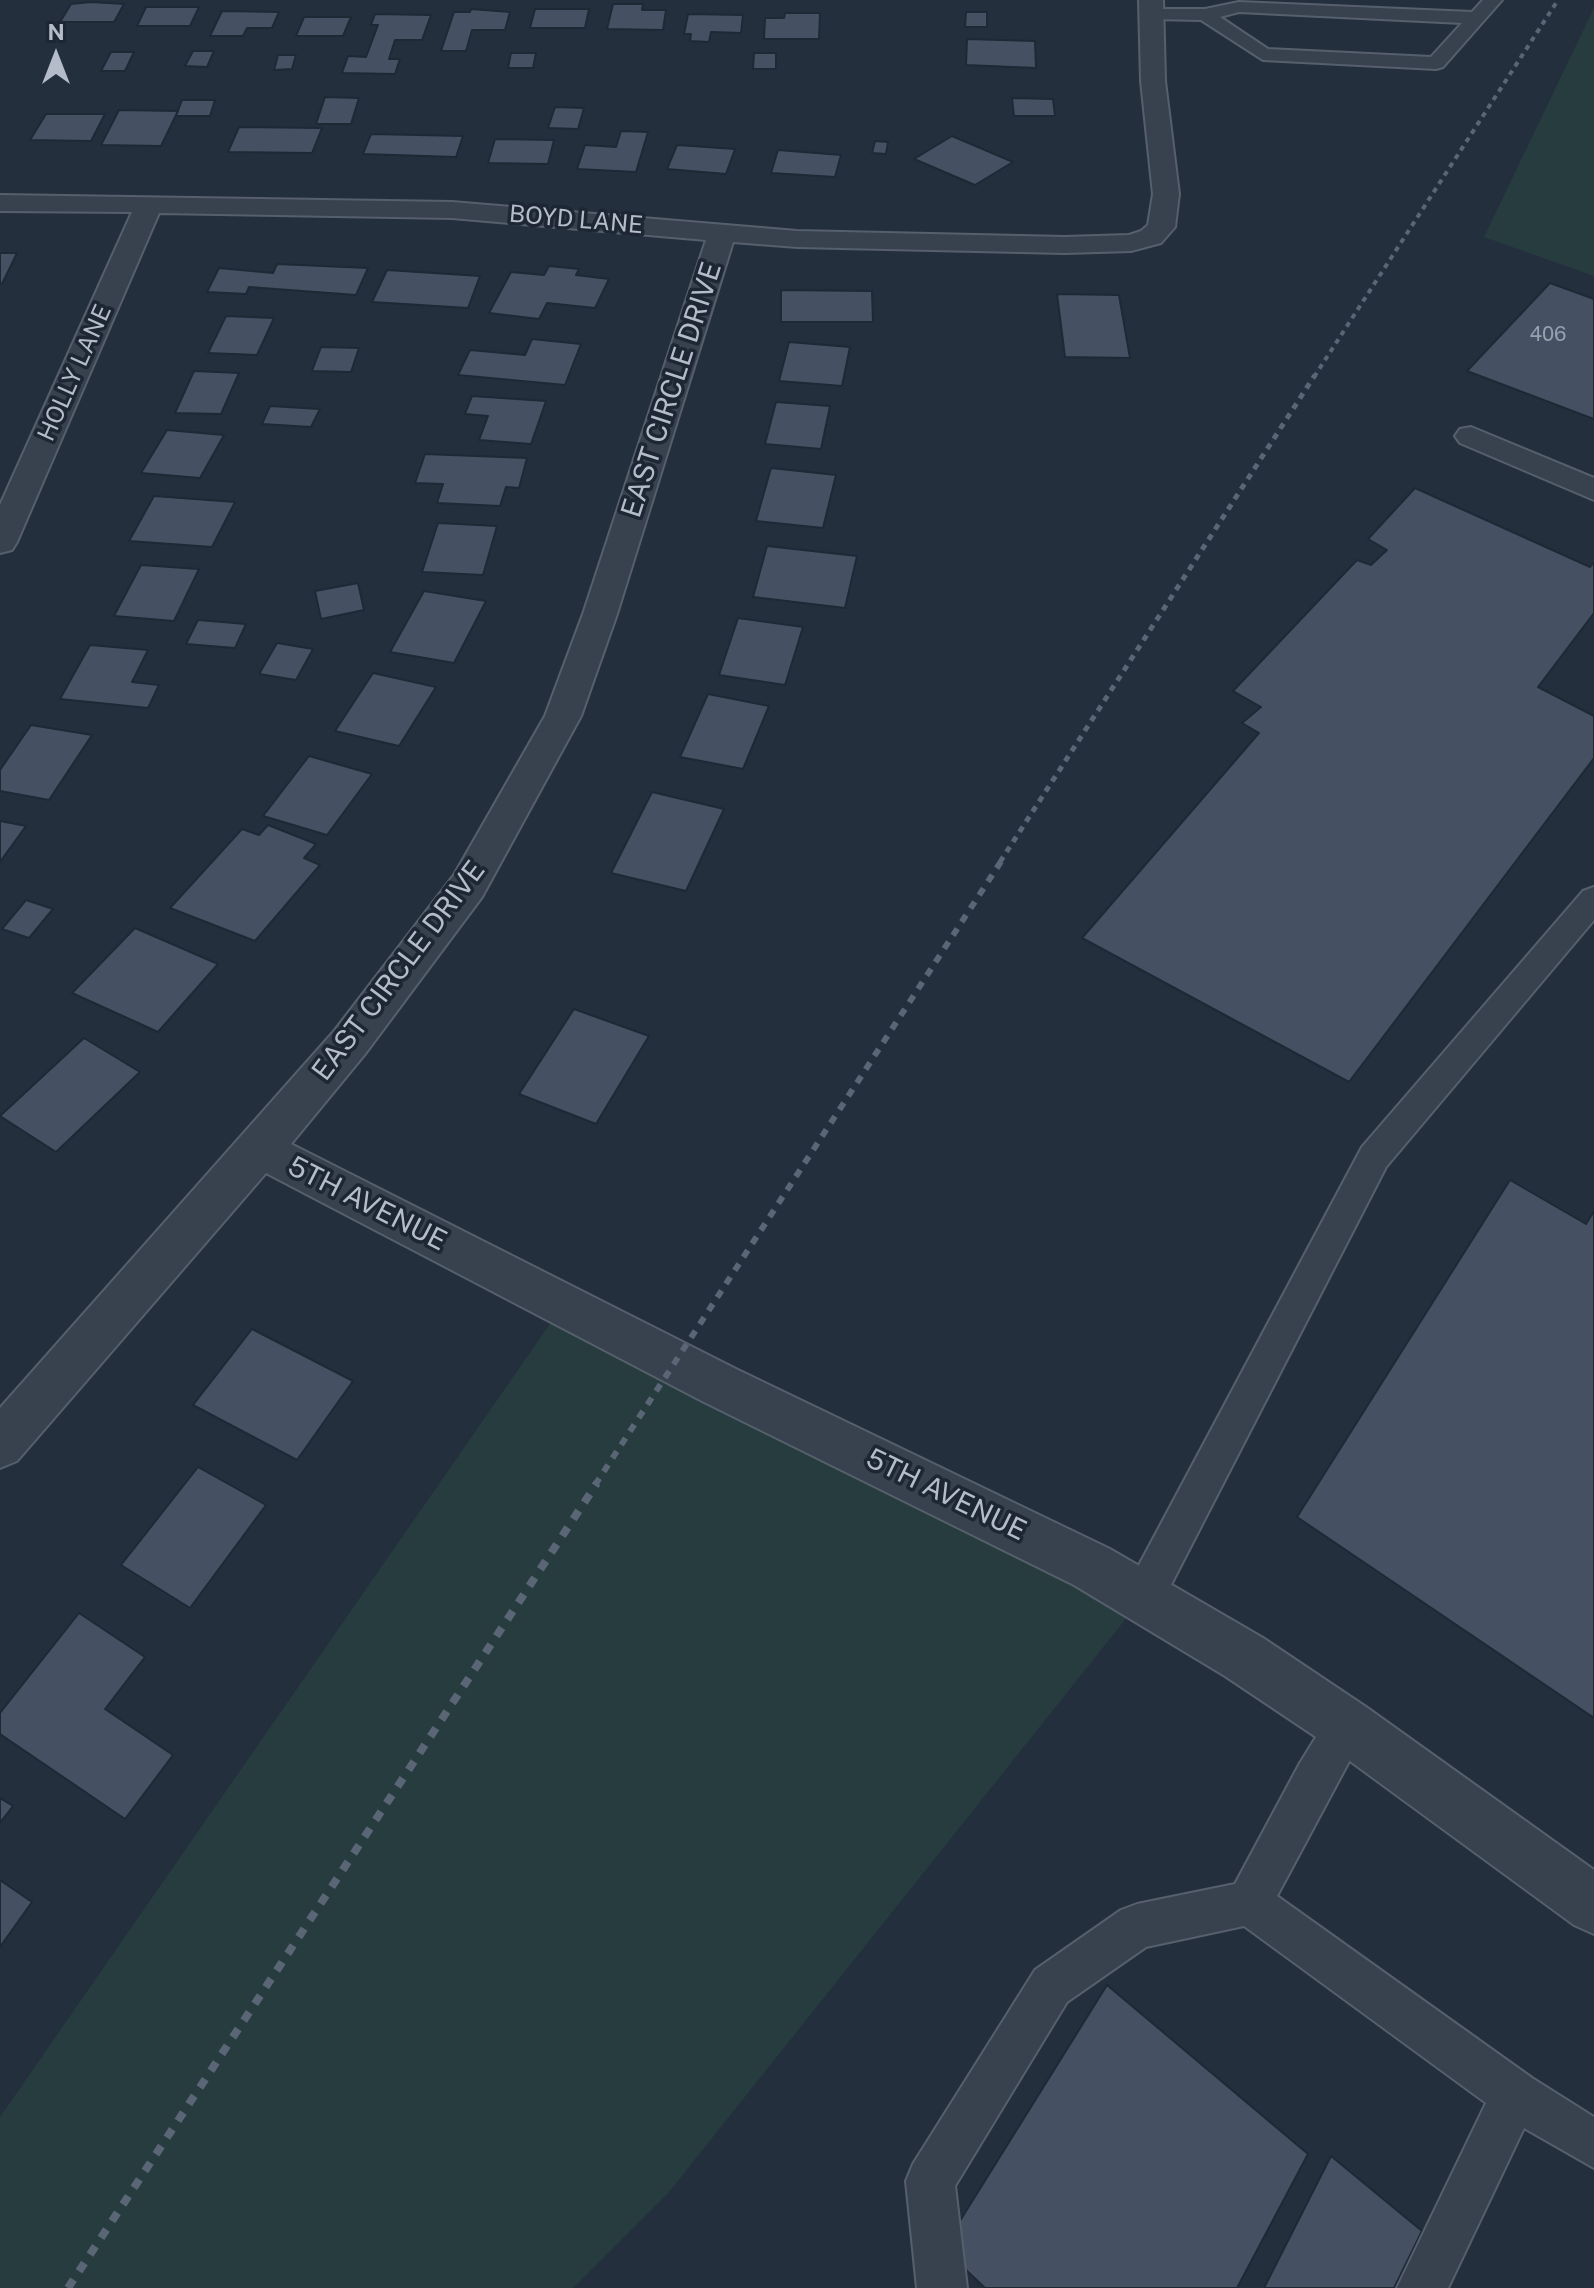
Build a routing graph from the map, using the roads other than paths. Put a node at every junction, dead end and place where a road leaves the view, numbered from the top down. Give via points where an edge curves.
1 (1493, 0) edge
2 (1152, 7) edge
3 (1205, 15) junction
4 (1476, 18) junction
5 (0, 203) edge
6 (150, 203) junction
7 (722, 234) junction
8 (1471, 436) dead end
9 (1594, 490) edge
10 (0, 542) edge
11 (1594, 899) edge
12 (260, 1149) junction
13 (0, 1444) edge
14 (1144, 1596) junction
15 (1347, 1726) junction
16 (1249, 1903) junction
17 (1594, 1905) edge
18 (1515, 2095) junction
19 (1594, 2144) edge
20 (942, 2288) edge
21 (1422, 2288) edge

1 - 4 lane
2 - 3 lane
2 - 7 street, BOYD LANE via 1153,81 1166,194 1161,227 1151,237 1131,243 1065,245
3 - 4 lane via 1239,7
3 - 4 lane via 1263,54 1436,63
5 - 6 street, BOYD LANE
6 - 7 street, BOYD LANE via 452,210
6 - 10 street, HOLLY LANE
7 - 12 street, EAST CIRCLE DRIVE via 600,614 550,743 468,886 350,1042
8 - 9 street
11 - 14 lane via 1374,1157
12 - 13 street, EAST CIRCLE DRIVE
12 - 14 street, 5TH AVENUE
14 - 15 street, 5TH AVENUE
15 - 16 lane
15 - 17 street, 5TH AVENUE
16 - 18 lane
16 - 20 lane via 1137,1926 1051,1986 930,2181
18 - 19 lane
18 - 21 lane

